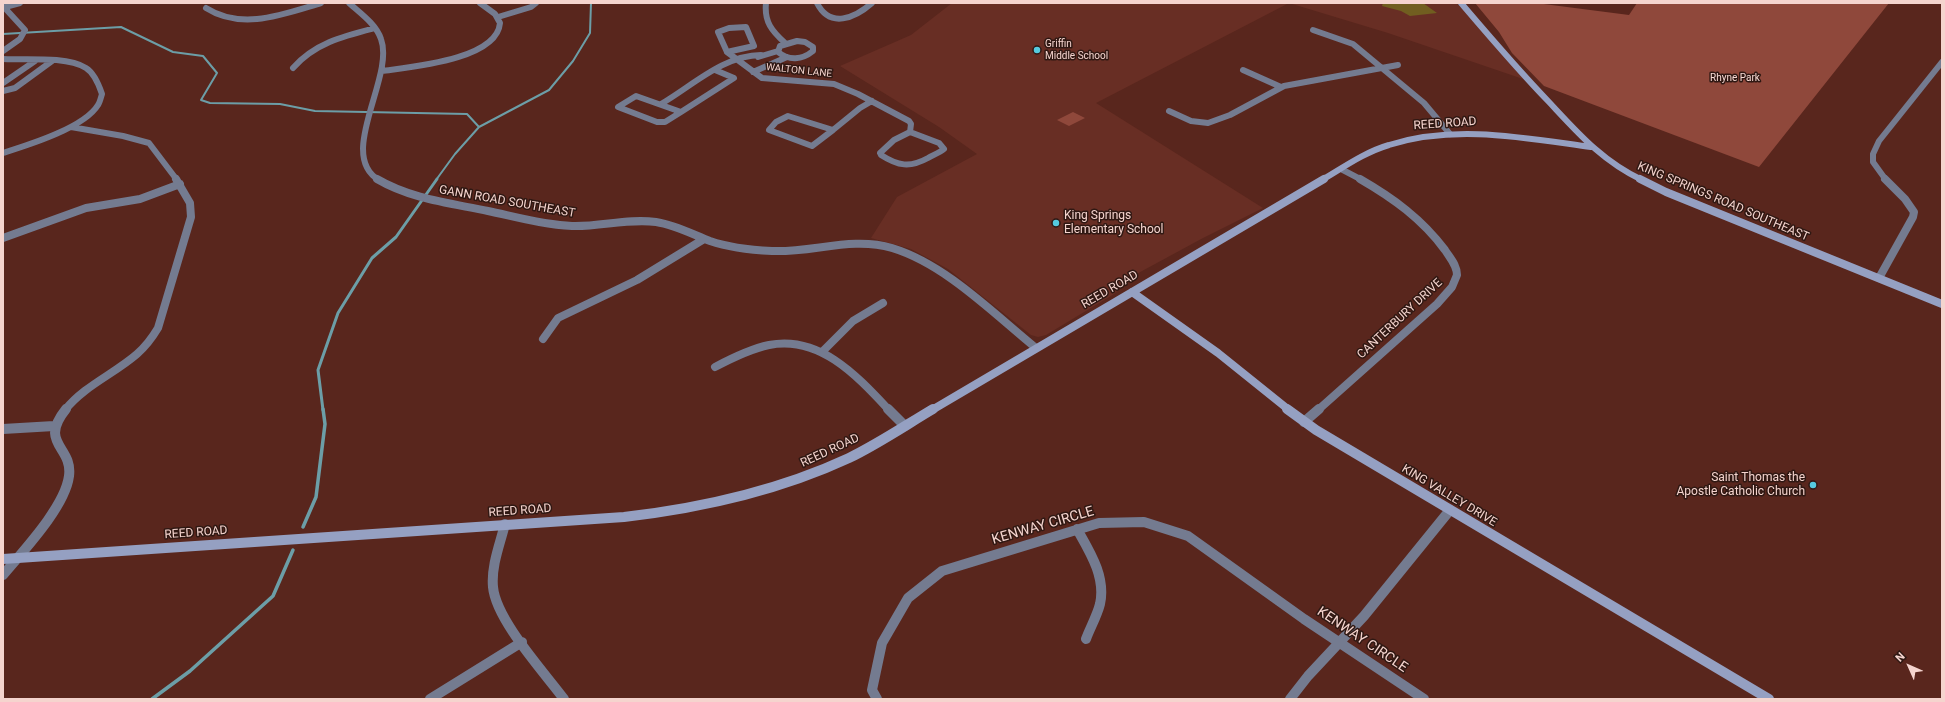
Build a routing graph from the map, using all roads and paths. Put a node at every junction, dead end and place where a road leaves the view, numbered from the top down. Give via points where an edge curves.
1 (20, 3) edge
2 (321, 3) edge
3 (349, 3) edge
4 (480, 3) edge
5 (536, 3) edge
6 (766, 3) edge
7 (817, 3) edge
8 (872, 3) edge
9 (1461, 3) edge
10 (4, 6) edge
11 (206, 8) dead end
12 (498, 17) junction
13 (375, 28) junction
14 (1313, 30) dead end
15 (785, 43) junction
16 (3, 51) edge
17 (778, 51) junction
18 (727, 52) junction
19 (761, 55) junction
20 (787, 57) junction
21 (3, 59) edge
22 (738, 60) junction
23 (35, 61) junction
24 (52, 61) junction
25 (1942, 62) edge
26 (773, 63) junction
27 (1398, 65) dead end
28 (293, 68) dead end
29 (1383, 69) junction
30 (715, 70) junction
31 (1243, 70) dead end
32 (382, 71) junction
33 (752, 72) junction
34 (3, 83) edge
35 (1281, 87) junction
36 (3, 91) edge
37 (872, 101) junction
38 (661, 104) junction
39 (1169, 111) dead end
40 (681, 112) junction
41 (71, 127) junction
42 (833, 130) junction
43 (910, 132) junction
44 (1450, 134) junction
45 (1591, 147) junction
46 (3, 153) edge
47 (1340, 169) junction
48 (180, 184) junction
49 (3, 238) edge
50 (704, 239) junction
51 (1879, 278) junction
52 (1132, 292) junction
53 (883, 302) dead end
54 (1942, 304) edge
55 (543, 339) dead end
56 (1036, 348) junction
57 (823, 351) junction
58 (715, 367) dead end
59 (1304, 422) junction
60 (54, 426) junction
61 (905, 426) junction
62 (3, 429) edge
63 (1450, 510) junction
64 (505, 524) junction
65 (1077, 529) junction
66 (17, 558) junction
67 (3, 559) edge
68 (3, 575) edge
69 (1086, 639) dead end
70 (522, 642) junction
71 (1341, 642) junction
72 (430, 699) edge
73 (564, 699) edge
74 (877, 699) edge
75 (1290, 699) edge
76 (1424, 699) edge
77 (1769, 699) edge

1 - 10 street
2 - 11 street via 276,16 249,20 219,17 212,15
3 - 13 street, GANN ROAD SOUTHEAST
4 - 12 street
5 - 12 street
6 - 15 street via 765,20 768,27
7 - 8 street via 826,15 840,18 858,15
9 - 45 street, KING SPRINGS ROAD SOUTHEAST via 1514,65
10 - 16 street via 24,27 24,34
12 - 32 street via 500,25 495,36 474,51 438,62
13 - 28 street via 319,45 304,54
13 - 32 street, GANN ROAD SOUTHEAST via 383,44
14 - 29 street via 1353,44
15 - 17 street
15 - 20 street, WALTON LANE via 805,42 813,47 811,52 803,57
17 - 19 street
17 - 20 street via 780,55
18 - 18 street via 718,32 729,28 747,28 754,46
18 - 22 street
19 - 22 street
19 - 26 street
20 - 26 street, WALTON LANE
21 - 23 street
22 - 30 street
22 - 33 street
23 - 24 street
23 - 34 street
24 - 36 street via 18,86
24 - 41 street via 84,67 101,86 102,97 97,105
25 - 51 street via 1879,141 1873,153 1873,162 1914,212
26 - 33 street, WALTON LANE
27 - 29 street
29 - 35 street
29 - 44 street via 1424,104
30 - 38 street
30 - 40 street via 734,77
31 - 35 street
32 - 50 street, GANN ROAD SOUTHEAST via 363,144 368,170 380,182 414,195 444,202 570,226 655,221
33 - 37 street, WALTON LANE via 772,80 834,84
35 - 39 street via 1212,122 1190,122
37 - 42 street
37 - 43 street, WALTON LANE via 909,121
38 - 40 street
38 - 40 street via 636,96 618,107 661,123
41 - 46 street via 35,143
41 - 48 street via 149,143
42 - 42 street via 812,146 769,130 779,120 788,116
43 - 43 street via 896,138 880,152 881,155 901,165 911,166 944,149 939,143
44 - 45 street, REED ROAD via 1509,136
44 - 47 street, REED ROAD via 1396,142
45 - 51 street, KING SPRINGS ROAD SOUTHEAST via 1614,166 1641,181
47 - 52 street, REED ROAD
47 - 59 street, CANTERBURY DRIVE via 1404,206 1439,241 1454,263 1458,274 1453,286 1437,304
48 - 49 street via 140,199 86,208
48 - 60 street via 190,203 191,217 155,334 134,356 75,401 58,418
50 - 55 street via 637,280 558,318
50 - 56 street, GANN ROAD SOUTHEAST via 774,251 860,243 892,248 939,271
51 - 54 street, KING SPRINGS ROAD SOUTHEAST
52 - 56 street, REED ROAD
52 - 59 street, KING VALLEY DRIVE via 1218,353
53 - 57 street via 853,321
56 - 61 street, REED ROAD
57 - 58 street via 787,342 745,353
57 - 61 street via 841,363
59 - 63 street, KING VALLEY DRIVE
60 - 62 street
60 - 66 street via 55,437 69,465 67,484 51,513
61 - 64 street, REED ROAD via 831,466 777,488 719,504 651,514
63 - 71 street
63 - 77 street, KING VALLEY DRIVE
64 - 66 street, REED ROAD
64 - 70 street via 493,579 494,594 499,609
65 - 69 street via 1102,580 1100,604
65 - 71 street, KENWAY CIRCLE via 1100,523 1144,522 1188,536 1304,619
65 - 74 street, KENWAY CIRCLE via 942,571 908,598 882,644 872,690
66 - 67 street, REED ROAD
66 - 68 street
70 - 72 street
70 - 73 street
71 - 75 street
71 - 76 street, KENWAY CIRCLE

